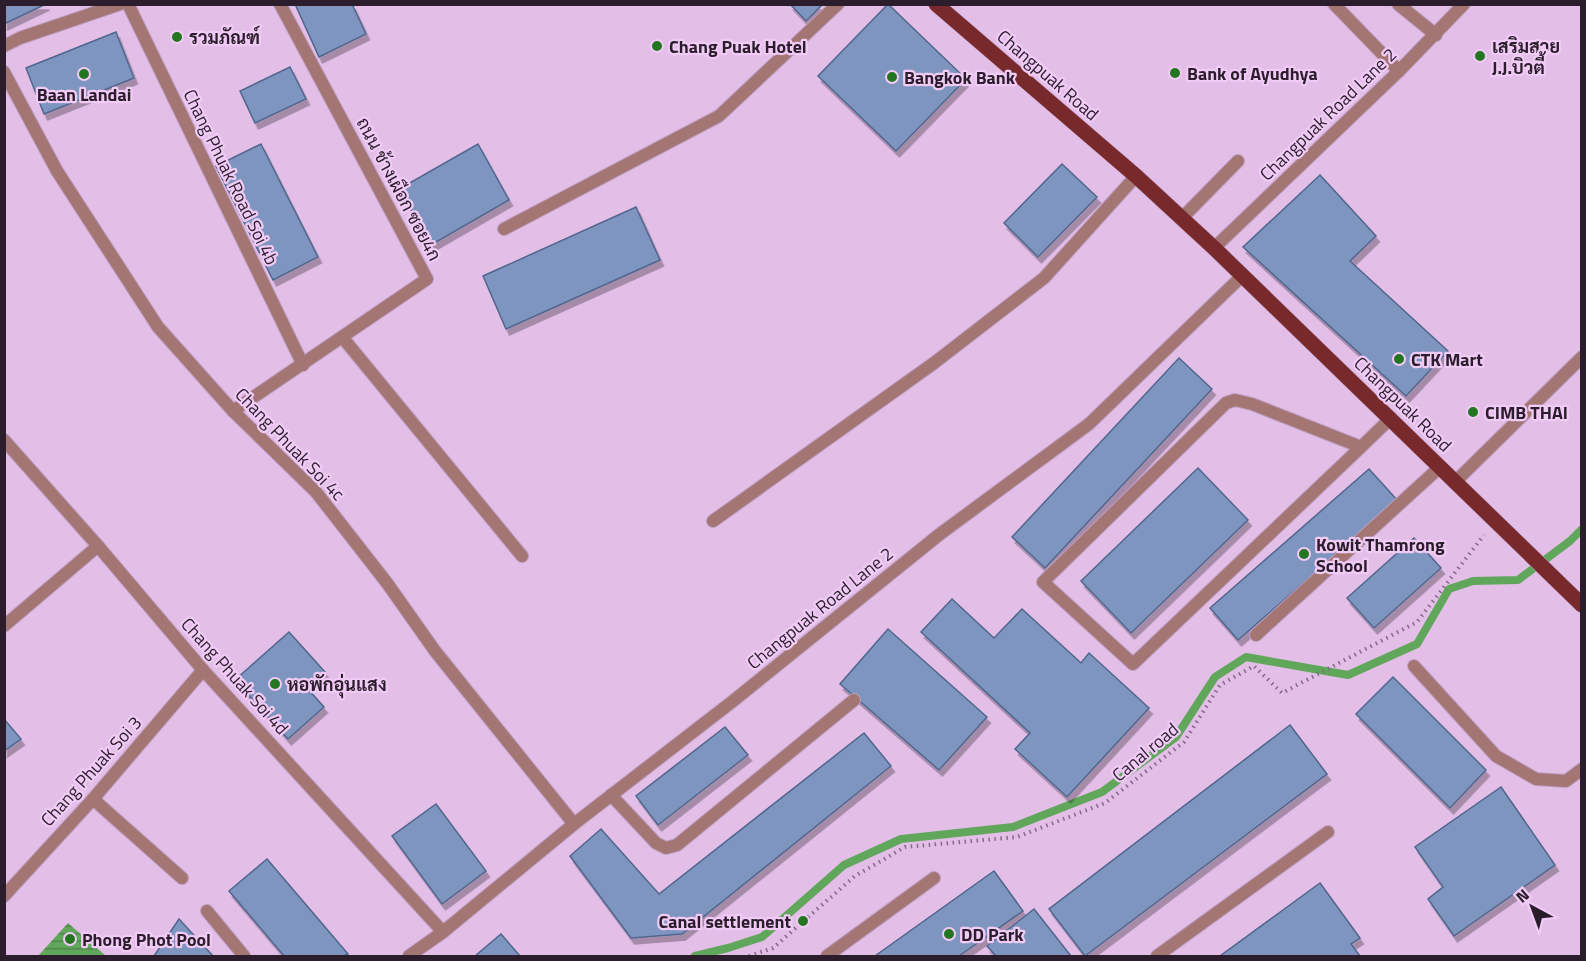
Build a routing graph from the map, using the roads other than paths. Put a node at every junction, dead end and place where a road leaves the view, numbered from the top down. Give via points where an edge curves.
1 (120, 4) edge
2 (128, 4) edge
3 (280, 4) edge
4 (838, 4) edge
5 (936, 4) edge
6 (1334, 4) edge
7 (1398, 4) edge
8 (1464, 4) edge
9 (1436, 35) junction
10 (4, 46) edge
11 (1400, 71) junction
12 (4, 72) edge
13 (1238, 162) dead end
14 (1136, 176) junction
15 (1182, 218) junction
16 (504, 229) dead end
17 (1215, 248) junction
18 (1242, 276) junction
19 (343, 338) junction
20 (1581, 357) edge
21 (303, 365) junction
22 (233, 411) junction
23 (1391, 418) junction
24 (4, 440) edge
25 (1361, 447) junction
26 (1440, 467) junction
27 (1455, 481) junction
28 (713, 521) dead end
29 (98, 546) junction
30 (522, 556) dead end
31 (1581, 605) edge
32 (4, 626) edge
33 (1256, 635) dead end
34 (1414, 666) dead end
35 (203, 670) junction
36 (854, 700) dead end
37 (1581, 769) edge
38 (611, 795) junction
39 (93, 799) junction
40 (574, 824) junction
41 (1328, 832) dead end
42 (182, 878) dead end
43 (934, 878) dead end
44 (4, 896) edge
45 (207, 911) dead end
46 (442, 932) junction
47 (244, 957) edge
48 (409, 957) edge
49 (827, 957) edge
50 (1157, 957) edge

1 - 10 street
2 - 21 street, Chang Phuak Road Soi 4b
3 - 19 street, ถนน ช้างเผือก ซอย4ก via 427,279
4 - 16 street via 719,116
5 - 14 main road, Changpuak Road
6 - 11 street
7 - 9 street
8 - 9 street, Changpuak Road Lane 2
9 - 11 street, Changpuak Road Lane 2
11 - 17 street, Changpuak Road Lane 2
12 - 22 street, Chang Phuak Soi 4c via 57,171 158,327
13 - 15 street
14 - 15 main road, Changpuak Road
14 - 28 street via 1044,278 934,363
15 - 17 main road, Changpuak Road
17 - 18 main road, Changpuak Road
18 - 23 main road, Changpuak Road
18 - 38 street, Changpuak Road Lane 2 via 1089,424 940,534
19 - 21 street, ถนน ช้างเผือก ซอย4ก
19 - 30 street
20 - 27 street
21 - 22 street, ถนน ช้างเผือก ซอย4ก
22 - 40 street, Chang Phuak Soi 4c via 316,492 435,651
23 - 25 street
23 - 26 main road, Changpuak Road
24 - 29 street, Chang Phuak Soi 4d
25 - 25 street via 1133,664 1043,582 1226,404 1235,400
26 - 27 main road, Changpuak Road
26 - 33 street
27 - 31 main road, Changpuak Road
29 - 32 street
29 - 35 street, Chang Phuak Soi 4d
34 - 37 street via 1496,756 1536,779 1566,781
35 - 39 street, Chang Phuak Soi 3
35 - 46 street, Chang Phuak Soi 4d
36 - 38 street via 677,845 666,848 656,843
38 - 40 street, Changpuak Road Lane 2
39 - 42 street
39 - 44 street, Chang Phuak Soi 3
40 - 46 street, Changpuak Road Lane 2
41 - 50 street
43 - 49 street
45 - 47 street
46 - 48 street, Changpuak Road Lane 2

